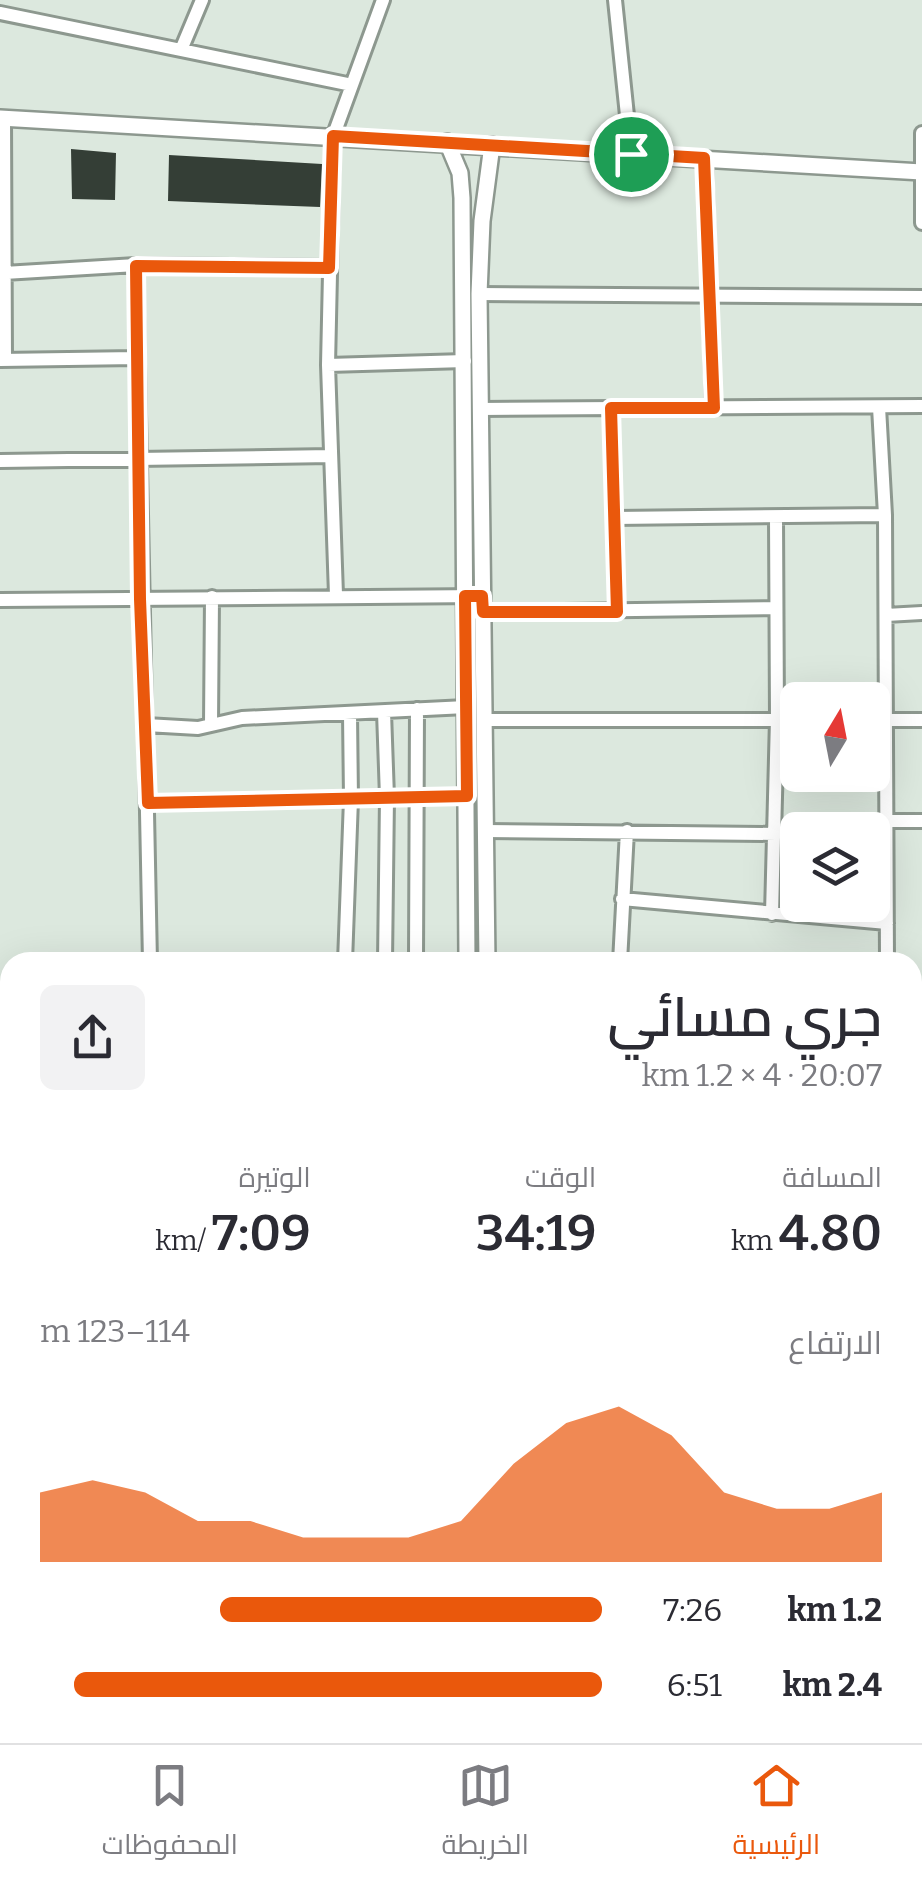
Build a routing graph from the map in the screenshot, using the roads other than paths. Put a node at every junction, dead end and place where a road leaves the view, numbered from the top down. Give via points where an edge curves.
1 (202, 0) edge
2 (383, 0) edge
3 (614, 0) edge
4 (0, 13) edge
5 (182, 50) junction
6 (352, 85) junction
7 (2, 118) edge
8 (922, 133) edge
9 (333, 136) junction
10 (447, 142) junction
11 (492, 144) junction
12 (631, 154) junction
13 (704, 158) junction
14 (921, 172) edge
15 (922, 223) edge
16 (136, 266) junction
17 (329, 268) junction
18 (4, 273) junction
19 (479, 294) junction
20 (707, 295) junction
21 (922, 297) edge
22 (136, 358) junction
23 (2, 360) edge
24 (464, 361) junction
25 (328, 366) junction
26 (922, 406) edge
27 (879, 407) junction
28 (611, 408) junction
29 (714, 408) junction
30 (480, 409) junction
31 (331, 456) junction
32 (0, 461) edge
33 (138, 461) junction
34 (885, 515) junction
35 (614, 518) junction
36 (776, 518) junction
37 (336, 595) junction
38 (465, 596) junction
39 (212, 597) junction
40 (140, 599) junction
41 (0, 600) edge
42 (482, 604) junction
43 (776, 608) junction
44 (617, 612) junction
45 (886, 614) junction
46 (922, 614) edge
47 (882, 682) edge
48 (466, 707) junction
49 (417, 709) junction
50 (384, 712) junction
51 (350, 714) junction
52 (777, 719) junction
53 (780, 719) edge
54 (483, 720) junction
55 (890, 720) edge
56 (922, 720) edge
57 (212, 724) junction
58 (146, 725) junction
59 (418, 796) junction
60 (467, 796) junction
61 (387, 797) junction
62 (351, 799) junction
63 (148, 803) junction
64 (890, 821) edge
65 (922, 822) edge
66 (485, 831) junction
67 (628, 831) junction
68 (776, 834) junction
69 (622, 899) junction
70 (772, 914) junction
71 (888, 923) joint
72 (150, 952) edge
73 (345, 952) edge
74 (385, 952) edge
75 (416, 952) edge
76 (468, 952) edge
77 (486, 952) edge
78 (620, 952) edge
79 (888, 952) edge

1 - 5 street
2 - 6 street
3 - 12 street
4 - 5 street
5 - 6 street
6 - 9 street
7 - 9 street
7 - 18 street
8 - 14 street
9 - 10 street
9 - 17 street
10 - 11 street
10 - 24 street via 462,183
11 - 12 street
11 - 19 street
12 - 13 street
13 - 14 street
13 - 20 street
14 - 15 street
16 - 17 street
16 - 18 street
16 - 22 street
17 - 25 street
18 - 23 street
19 - 20 street
19 - 30 street
20 - 21 street
20 - 29 street
22 - 23 street
22 - 33 street
24 - 25 street
24 - 38 street
25 - 31 street
26 - 27 street
27 - 29 street
27 - 34 street
28 - 29 street
28 - 30 street
28 - 35 street
30 - 42 street
31 - 33 street
31 - 37 street
32 - 33 street
33 - 40 street
34 - 36 street
34 - 45 street
35 - 36 street
35 - 44 street
36 - 43 street
37 - 38 street
37 - 39 street
38 - 42 street
38 - 48 street
39 - 40 street
39 - 57 street
40 - 41 street
40 - 58 street
42 - 44 street
42 - 54 street
43 - 44 street
43 - 52 street
45 - 46 street
45 - 47 street
48 - 49 street
48 - 60 street
49 - 50 street
49 - 59 street
50 - 51 street
50 - 61 street
51 - 57 street
51 - 62 street
52 - 53 street
52 - 54 street
52 - 68 street
54 - 66 street
55 - 56 street
57 - 58 street
58 - 63 street
59 - 60 street
59 - 61 street
59 - 75 street
60 - 76 street
61 - 62 street
61 - 74 street
62 - 63 street
62 - 73 street
63 - 72 street
64 - 65 street
66 - 67 street
66 - 77 street
67 - 68 street
67 - 69 street
68 - 70 street
69 - 70 street
69 - 78 street
70 - 71 street
71 - 79 street

